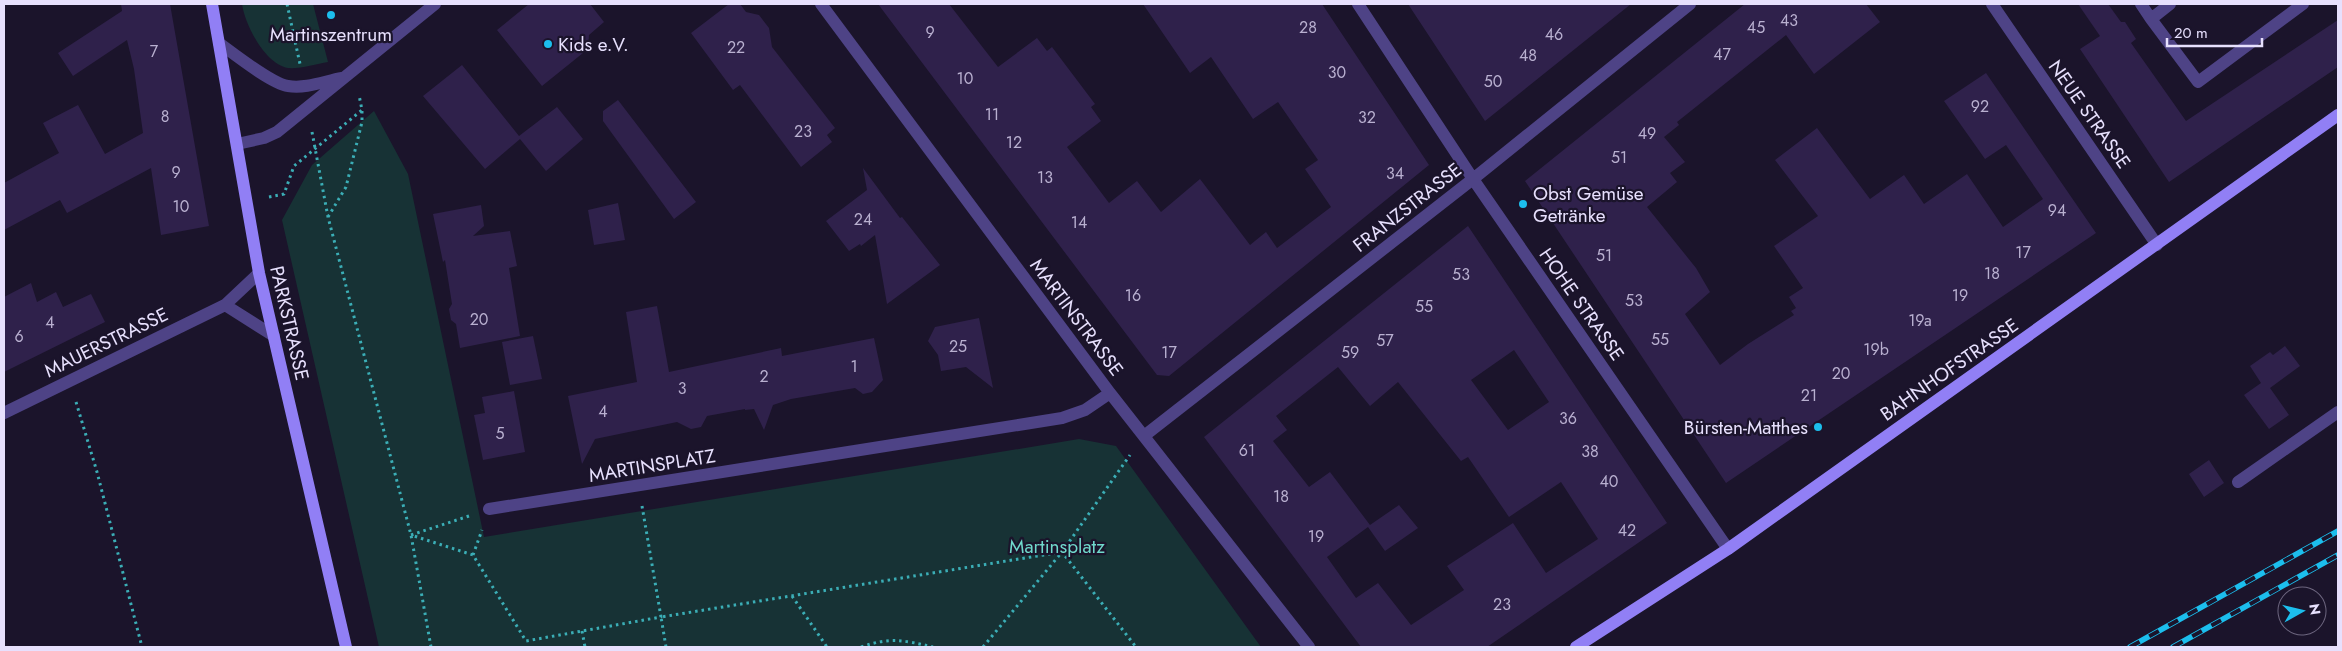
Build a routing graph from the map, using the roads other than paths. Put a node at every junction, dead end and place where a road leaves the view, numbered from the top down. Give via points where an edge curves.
1 (212, 4) edge
2 (435, 4) edge
3 (821, 4) edge
4 (1358, 4) edge
5 (1690, 4) edge
6 (1992, 4) edge
7 (2141, 4) edge
8 (2170, 4) edge
9 (2303, 4) edge
10 (2151, 19) junction
11 (219, 43) junction
12 (349, 74) junction
13 (2338, 115) edge
14 (236, 144) junction
15 (1473, 179) junction
16 (2158, 245) junction
17 (259, 273) junction
18 (225, 305) junction
19 (274, 336) junction
20 (1110, 394) junction
21 (2338, 412) edge
22 (4, 413) edge
23 (1144, 436) junction
24 (2238, 482) dead end
25 (489, 509) dead end
26 (1728, 549) junction
27 (346, 647) edge
28 (1309, 647) edge
29 (1576, 647) edge

1 - 11 main road, PARKSTRASSE
2 - 12 street
3 - 20 street, MARTINSTRASSE
4 - 15 street, HOHE STRASSE
5 - 15 street, FRANZSTRASSE
6 - 16 street, NEUE STRASSE
7 - 10 street
8 - 10 street
9 - 10 street via 2198,82
11 - 12 street via 287,86 304,86
11 - 14 main road, PARKSTRASSE
12 - 14 street via 277,132
13 - 16 main road, BAHNHOFSTRASSE
14 - 17 main road, PARKSTRASSE
15 - 23 street, FRANZSTRASSE
15 - 26 street, HOHE STRASSE
16 - 26 main road, BAHNHOFSTRASSE
17 - 18 street, MAUERSTRASSE
17 - 19 main road, PARKSTRASSE
18 - 19 street
18 - 22 street, MAUERSTRASSE
19 - 27 main road, PARKSTRASSE
20 - 23 street, MARTINSTRASSE
20 - 25 street, MARTINSPLATZ via 1085,410 1062,418
21 - 24 street
23 - 28 street, MARTINSTRASSE
26 - 29 main road, BAHNHOFSTRASSE

